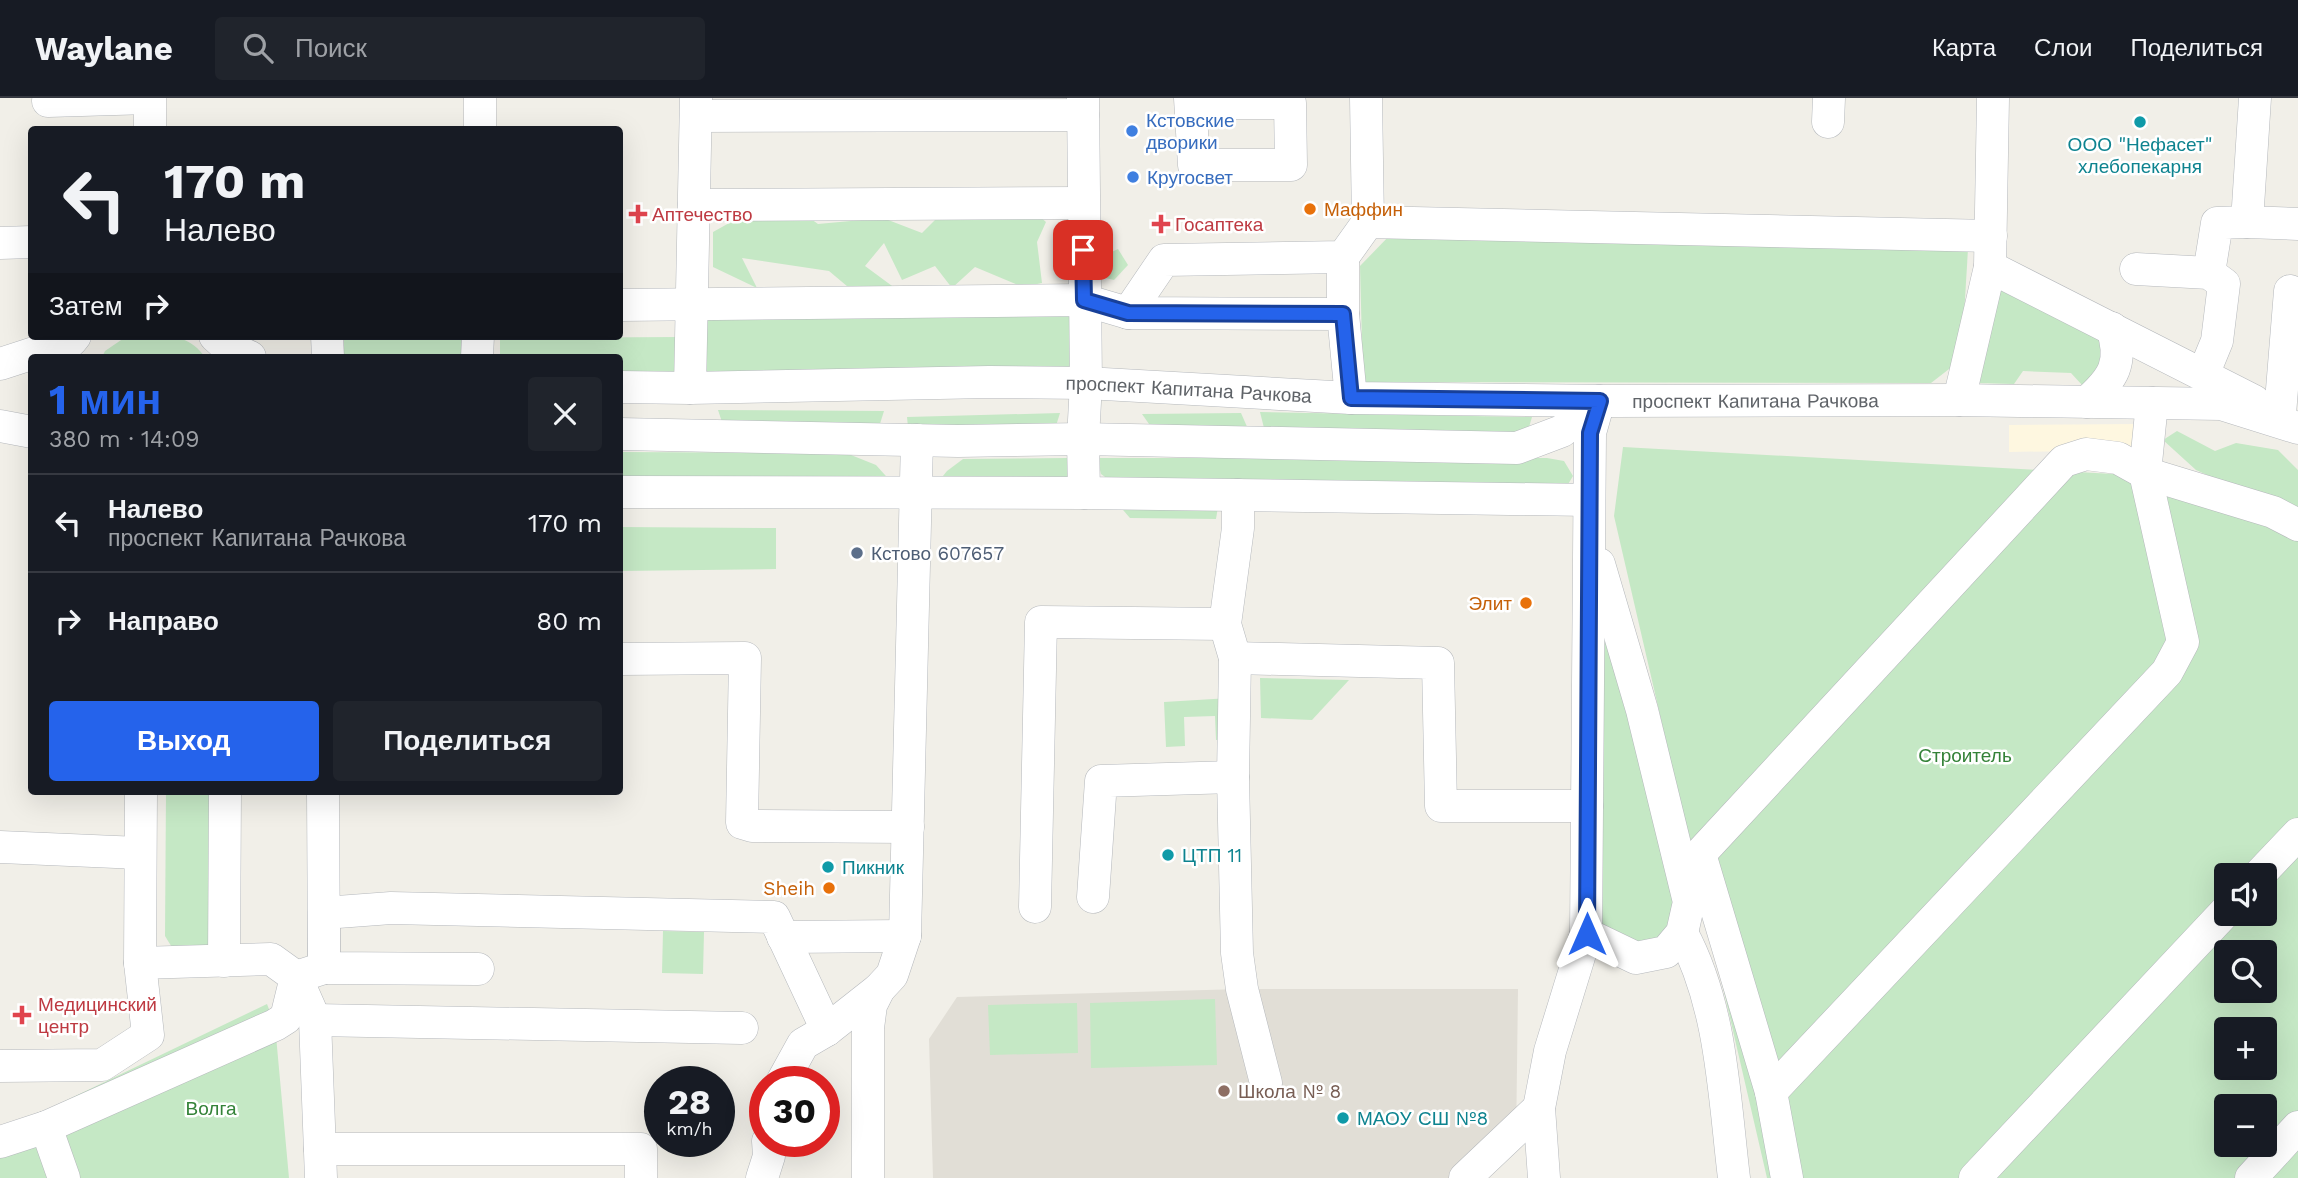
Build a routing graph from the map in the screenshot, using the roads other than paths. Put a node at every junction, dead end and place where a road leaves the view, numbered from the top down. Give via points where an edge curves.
1 (149, 98) edge
2 (480, 98) edge
3 (1366, 98) edge
4 (1993, 98) edge
5 (2255, 98) edge
6 (48, 102) dead end
7 (696, 107) edge
8 (1083, 107) edge
9 (149, 126) edge
10 (480, 126) edge
11 (1083, 203) junction
12 (694, 205) junction
13 (1368, 222) junction
14 (2247, 222) junction
15 (2298, 224) edge
16 (28, 242) edge
17 (0, 243) edge
18 (1991, 252) junction
19 (1343, 257) junction
20 (2136, 269) dead end
21 (2209, 272) junction
22 (2290, 291) dead end
23 (1084, 300) junction
24 (623, 305) edge
25 (692, 305) junction
26 (1128, 313) junction
27 (1343, 314) junction
28 (2112, 328) junction
29 (72, 345) edge
30 (38, 354) edge
31 (28, 357) edge
32 (0, 364) edge
33 (2203, 375) junction
34 (1086, 383) junction
35 (623, 387) edge
36 (690, 388) junction
37 (1351, 398) junction
38 (1959, 400) junction
39 (1600, 401) junction
40 (2087, 402) junction
41 (2152, 403) junction
42 (2292, 423) edge
43 (0, 426) edge
44 (28, 431) edge
45 (623, 434) edge
46 (1083, 439) junction
47 (918, 440) junction
48 (1517, 448) junction
49 (2145, 473) junction
50 (1589, 486) junction
51 (623, 492) edge
52 (916, 492) junction
53 (1084, 493) junction
54 (1238, 495) junction
55 (2298, 525) edge
56 (1589, 531) junction
57 (1225, 624) junction
58 (1235, 658) junction
59 (623, 659) edge
60 (1233, 777) junction
61 (141, 795) edge
62 (225, 795) edge
63 (323, 795) edge
64 (1587, 806) junction
65 (908, 827) junction
66 (2298, 834) edge
67 (0, 847) edge
68 (139, 853) junction
69 (2270, 863) edge
70 (1093, 897) dead end
71 (1035, 907) dead end
72 (324, 913) junction
73 (2214, 924) edge
74 (1682, 933) junction
75 (1587, 934) junction
76 (905, 936) junction
77 (783, 937) junction
78 (224, 961) junction
79 (139, 963) junction
80 (478, 970) dead end
81 (310, 972) junction
82 (879, 989) junction
83 (315, 1020) junction
84 (741, 1028) dead end
85 (827, 1030) junction
86 (0, 1066) edge
87 (791, 1066) edge
88 (1266, 1083) dead end
89 (1771, 1092) junction
90 (1539, 1108) junction
91 (47, 1127) junction
92 (2298, 1128) edge
93 (0, 1142) edge
94 (769, 1157) edge
95 (320, 1164) edge
96 (64, 1178) edge
97 (641, 1178) edge
98 (762, 1178) edge
99 (868, 1178) edge
100 (1465, 1178) edge
101 (1544, 1178) edge
102 (1734, 1178) edge
103 (1787, 1178) edge
104 (1975, 1178) edge
105 (2252, 1178) edge

1 - 6 street
1 - 9 street
2 - 10 street
3 - 13 street
4 - 18 street
5 - 14 street
7 - 8 street
7 - 12 street
8 - 11 street
11 - 12 street
11 - 23 street
12 - 25 street
13 - 18 street
13 - 19 street
14 - 15 street
14 - 21 street via 2217,223
16 - 17 street
18 - 28 street
18 - 38 street
19 - 26 street via 1164,261
19 - 27 street
20 - 21 street
21 - 33 street via 2224,284 2217,341
22 - 42 street
23 - 25 street
23 - 26 street
23 - 34 street
24 - 25 street
25 - 36 street
26 - 27 street
27 - 37 street
28 - 33 street
28 - 40 street via 2118,356 2114,373
29 - 30 street
31 - 32 street
33 - 42 street
34 - 36 street, проспект Капитана Рачкова
34 - 37 street, проспект Капитана Рачкова
34 - 46 street
35 - 36 street, проспект Капитана Рачкова
37 - 39 street, проспект Капитана Рачкова
38 - 39 street, проспект Капитана Рачкова
38 - 40 street, проспект Капитана Рачкова
39 - 48 street via 1562,431
39 - 50 street via 1590,433
40 - 41 street, проспект Капитана Рачкова
41 - 42 street, проспект Капитана Рачкова via 2221,404
41 - 49 street
43 - 44 street
45 - 47 street
46 - 47 street
46 - 48 street
46 - 53 street
47 - 52 street
48 - 50 street via 1563,455
49 - 55 street via 2273,512
49 - 89 street via 2183,642 2166,671
49 - 89 street via 2118,458 2086,454 2064,461 1700,855
50 - 54 street
50 - 56 street
51 - 52 street
52 - 53 street
52 - 65 street
53 - 54 street
54 - 57 street
56 - 64 street
56 - 74 street via 1642,710 1689,902
57 - 58 street
57 - 71 street via 1041,622
58 - 60 street
58 - 64 street via 1438,663 1441,806
59 - 65 street via 745,658 741,823
60 - 70 street via 1101,781
60 - 88 street via 1237,953
61 - 68 street
62 - 78 street
63 - 72 street
64 - 75 street
65 - 76 street
66 - 69 street
67 - 68 street
68 - 79 street
72 - 77 street via 391,908 774,917
72 - 81 street
73 - 104 street
74 - 75 street via 1666,952 1636,958
74 - 102 street via 1715,1027
75 - 90 street via 1550,1051
76 - 77 street
76 - 82 street via 892,975
77 - 85 street
78 - 79 street
78 - 81 street via 271,960
79 - 86 street via 148,1035 102,1065
80 - 81 street
81 - 83 street
81 - 91 street via 286,1018 275,1025
82 - 85 street
82 - 99 street via 868,1028
83 - 84 street
83 - 95 street
85 - 87 street via 803,1044
89 - 103 street
90 - 100 street
90 - 101 street
91 - 93 street
91 - 96 street
92 - 105 street
94 - 98 street
95 - 97 street via 641,1149

